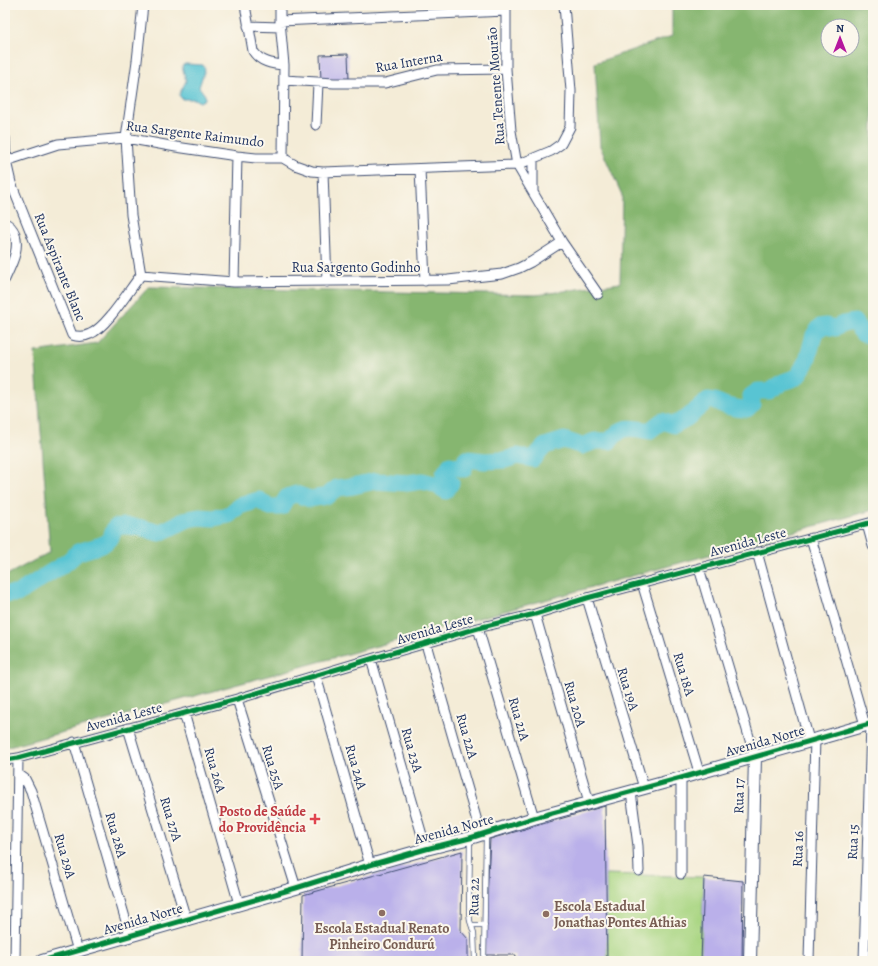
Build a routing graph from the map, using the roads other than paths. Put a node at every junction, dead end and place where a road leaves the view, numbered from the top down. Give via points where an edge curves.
1 (143, 5) edge
2 (245, 5) edge
3 (280, 5) edge
4 (564, 5) edge
5 (506, 8) edge
6 (280, 24) junction
7 (248, 26) junction
8 (284, 65) junction
9 (506, 69) junction
10 (284, 80) junction
11 (318, 83) junction
12 (316, 125) dead end
13 (5, 138) edge
14 (126, 138) junction
15 (237, 156) junction
16 (282, 158) junction
17 (533, 159) junction
18 (6, 161) edge
19 (517, 165) junction
20 (420, 169) junction
21 (323, 172) junction
22 (532, 192) junction
23 (5, 222) edge
24 (562, 242) junction
25 (141, 275) junction
26 (5, 279) edge
27 (425, 281) junction
28 (234, 282) junction
29 (327, 282) junction
30 (598, 294) dead end
31 (870, 523) edge
32 (811, 538) junction
33 (873, 546) edge
34 (757, 552) junction
35 (699, 568) junction
36 (642, 583) junction
37 (587, 598) junction
38 (535, 614) junction
39 (478, 628) junction
40 (426, 644) junction
41 (371, 659) junction
42 (316, 676) junction
43 (237, 700) junction
44 (184, 713) junction
45 (870, 724) edge
46 (128, 728) junction
47 (812, 739) junction
48 (74, 742) junction
49 (755, 757) junction
50 (18, 758) junction
51 (5, 760) edge
52 (699, 772) junction
53 (18, 774) junction
54 (681, 778) junction
55 (644, 788) junction
56 (631, 792) junction
57 (589, 802) junction
58 (534, 818) junction
59 (479, 836) junction
60 (426, 849) junction
61 (870, 863) edge
62 (370, 865) junction
63 (639, 871) dead end
64 (681, 874) dead end
65 (296, 888) junction
66 (239, 904) junction
67 (186, 919) junction
68 (472, 925) junction
69 (484, 925) junction
70 (130, 935) junction
71 (78, 950) junction
72 (15, 961) edge
73 (42, 961) edge
74 (475, 961) edge
75 (484, 961) edge
76 (750, 961) edge
77 (809, 961) edge
78 (864, 961) edge

1 - 14 street
2 - 7 street
3 - 6 street
4 - 17 street, Rua Sargente Raimundo via 571,91 570,127 561,144
5 - 6 street
5 - 9 street, Rua Tenente Mourão
6 - 7 street
6 - 8 street
7 - 8 street via 253,51 257,57
8 - 10 street
9 - 11 street, Rua Interna via 436,70 385,83
9 - 19 street, Rua Tenente Mourão via 511,131
10 - 11 street, Rua Interna
10 - 16 street
11 - 12 street
13 - 18 street, Rua Aspirante Blanc
14 - 15 street, Rua Sargente Raimundo
14 - 18 street, Rua Sargente Raimundo via 68,142
14 - 25 street via 130,209
15 - 16 street, Rua Sargente Raimundo
15 - 28 street
16 - 21 street, Rua Sargente Raimundo via 295,166
17 - 19 street, Rua Sargente Raimundo
17 - 22 street
18 - 25 street, Rua Aspirante Blanc via 11,183 72,335 84,336 92,333 106,322
19 - 20 street, Rua Sargente Raimundo
19 - 22 street
20 - 21 street, Rua Sargente Raimundo
20 - 27 street
21 - 29 street
22 - 24 street
23 - 26 street via 14,231 17,241 17,250
24 - 27 street, Rua Sargento Godinho via 531,262 502,274
24 - 30 street
25 - 28 street, Rua Sargento Godinho
27 - 29 street, Rua Sargento Godinho
28 - 29 street, Rua Sargento Godinho
31 - 32 street, Avenida Leste
31 - 33 street
32 - 34 street, Avenida Leste
32 - 45 street, Rua 15
34 - 35 street, Avenida Leste
34 - 47 street, Rua 16
35 - 36 street, Avenida Leste
35 - 49 street, Rua 17
36 - 37 street, Avenida Leste
36 - 52 street, Rua 18A
37 - 38 street, Avenida Leste
37 - 55 street, Rua 19A
38 - 39 street, Avenida Leste
38 - 57 street, Rua 20A
39 - 40 street, Avenida Leste
39 - 58 street, Rua 21A
40 - 41 street, Avenida Leste
40 - 59 street, Rua 22A
41 - 42 street, Avenida Leste
41 - 60 street, Rua 23A
42 - 43 street, Avenida Leste
42 - 62 street, Rua 24A
43 - 44 street, Avenida Leste
43 - 65 street, Rua 25A
44 - 46 street, Avenida Leste
44 - 66 street, Rua 26A
45 - 47 street, Avenida Norte
45 - 61 street, Rua 15
46 - 48 street, Avenida Leste
46 - 67 street, Rua 27A
47 - 49 street, Avenida Norte
47 - 77 street, Rua 16
48 - 50 street, Avenida Leste
48 - 70 street, Rua 28A
49 - 52 street, Avenida Norte
49 - 76 street, Rua 17
50 - 51 street, Avenida Leste
50 - 53 street
52 - 54 street, Avenida Norte
53 - 71 street, Rua 29A via 31,791
53 - 72 street
54 - 55 street, Avenida Norte
54 - 64 street
55 - 56 street, Avenida Norte
56 - 57 street, Avenida Norte
56 - 63 street
57 - 58 street, Avenida Norte
58 - 59 street, Avenida Norte
59 - 60 street, Avenida Norte
59 - 68 lane, Rua 22 via 469,911
59 - 69 lane, Rua 22
60 - 62 street, Avenida Norte
61 - 78 street, Rua 15
62 - 65 street, Avenida Norte
65 - 66 street, Avenida Norte
66 - 67 street, Avenida Norte
67 - 70 street, Avenida Norte
68 - 69 lane
68 - 74 lane, Rua 22
69 - 75 lane, Rua 22
70 - 71 street, Avenida Norte
71 - 73 street, Avenida Norte

